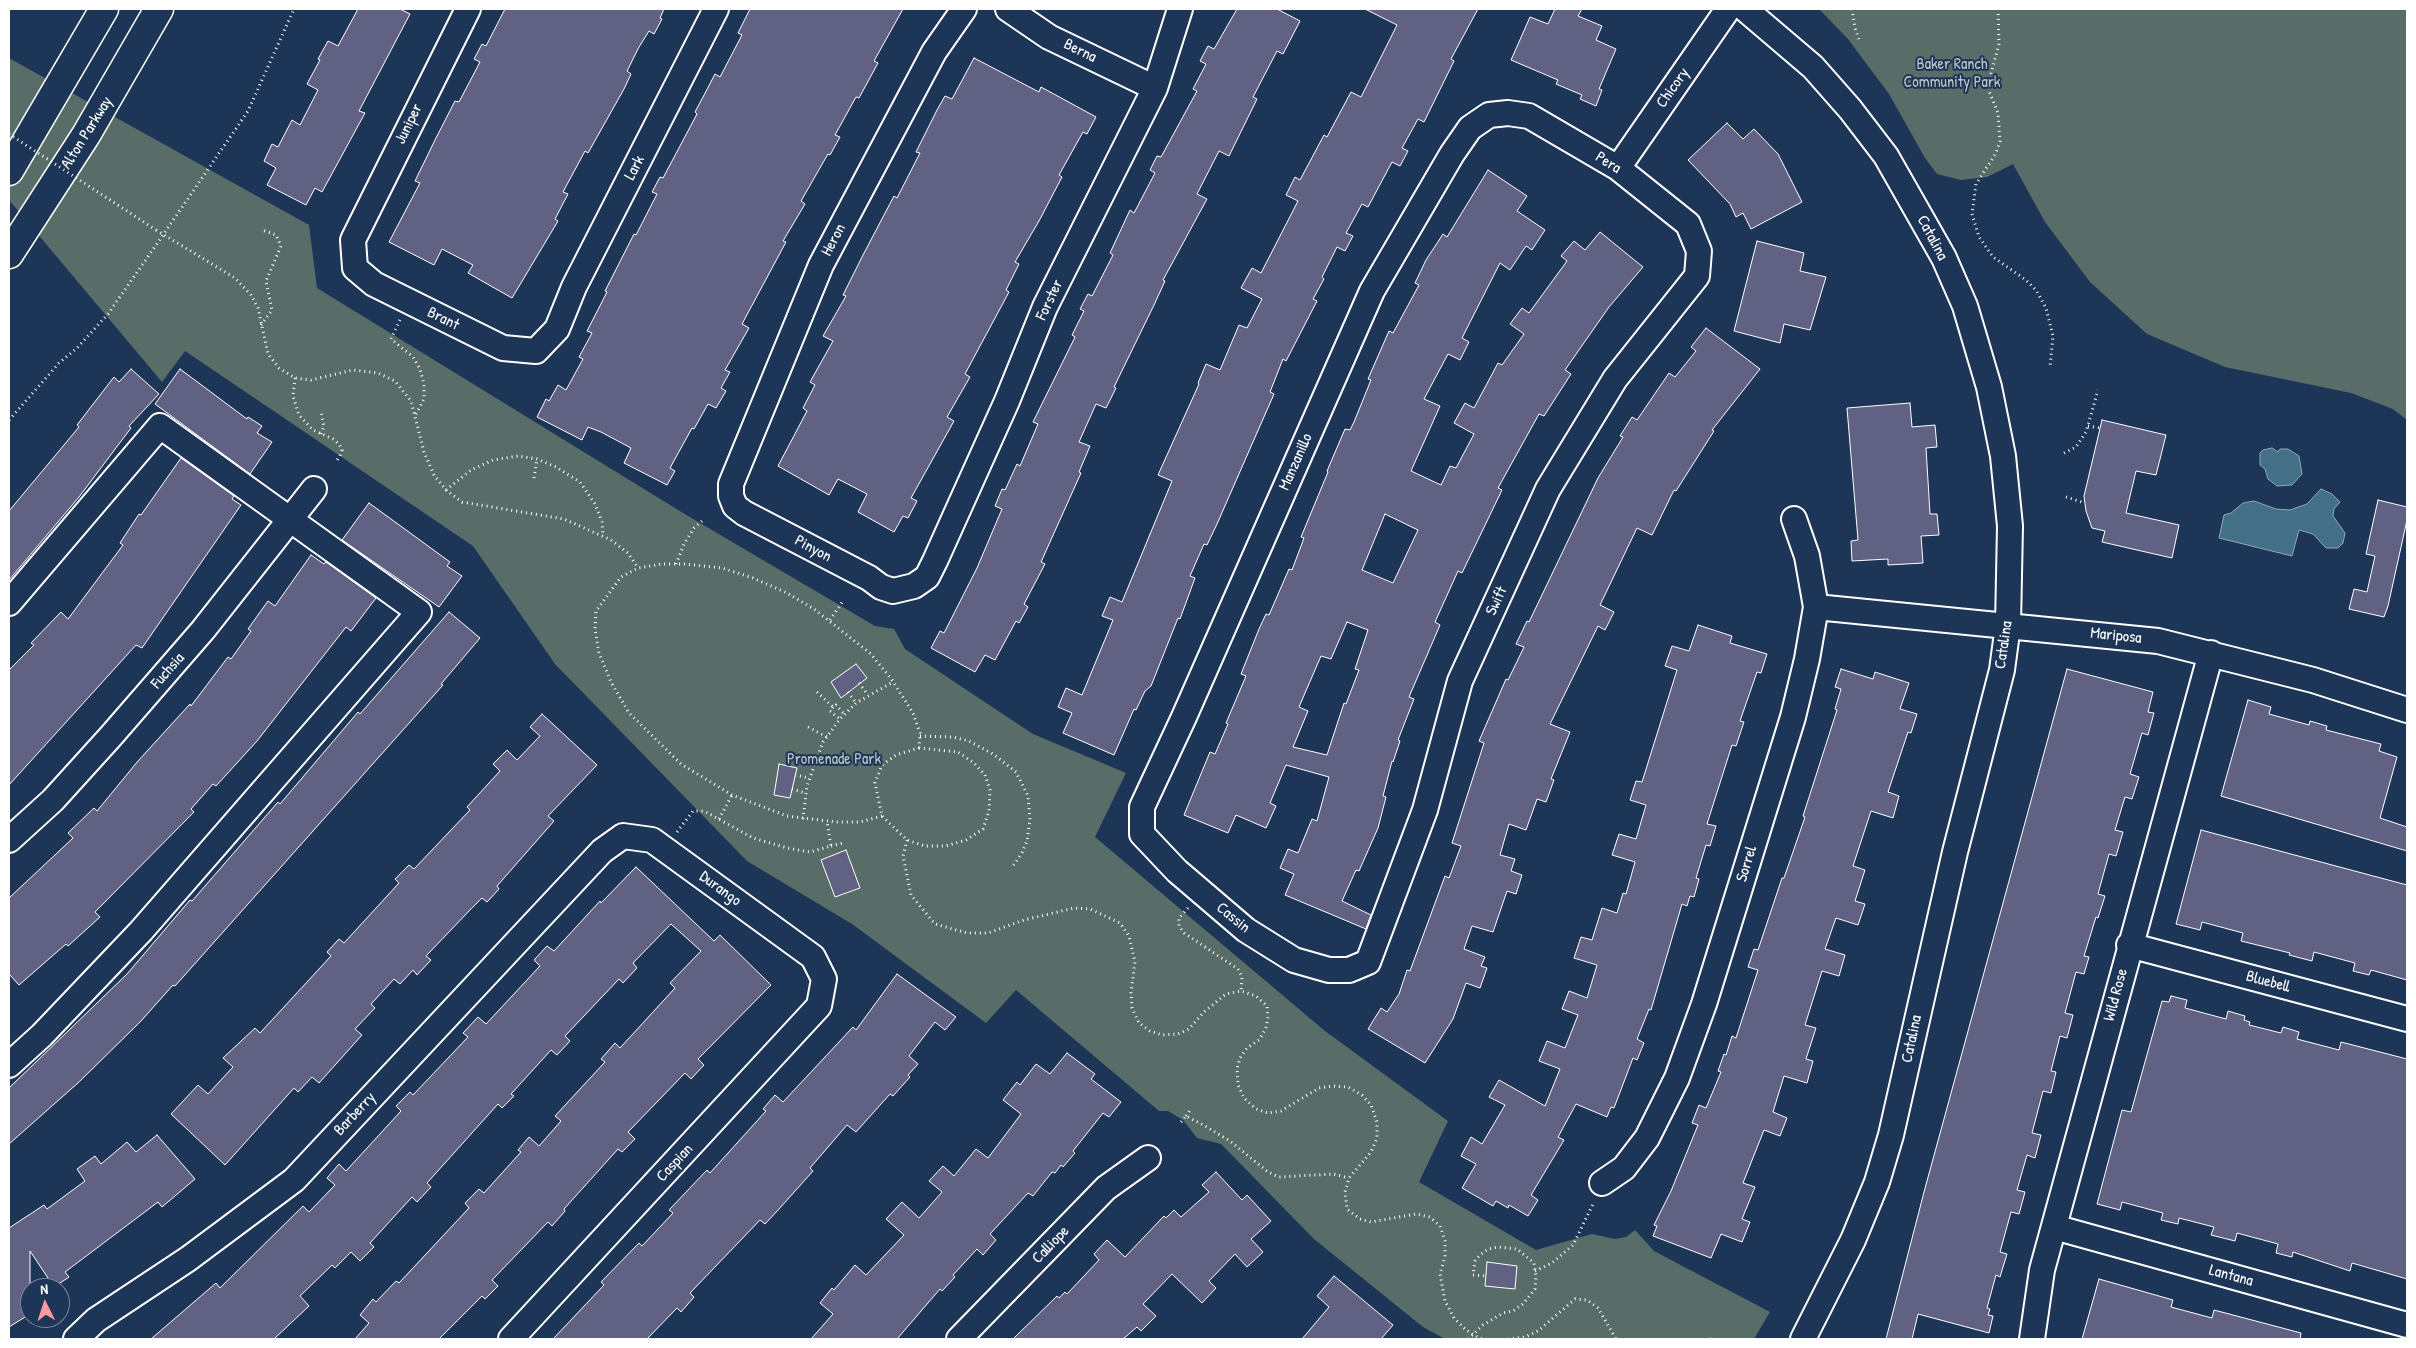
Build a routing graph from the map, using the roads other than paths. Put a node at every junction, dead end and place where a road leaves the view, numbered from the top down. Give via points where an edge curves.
1 (104, 9) edge
2 (159, 9) edge
3 (468, 9) edge
4 (716, 9) edge
5 (964, 9) edge
6 (1008, 9) edge
7 (1180, 9) edge
8 (1728, 9) edge
9 (1745, 9) edge
10 (1155, 88) junction
11 (1470, 128) joint
12 (1618, 168) junction
13 (9, 171) edge
14 (353, 240) joint
15 (9, 254) edge
16 (1697, 276) joint
17 (557, 329) joint
18 (731, 484) joint
19 (314, 489) dead end
20 (291, 518) junction
21 (1794, 519) dead end
22 (914, 586) joint
23 (9, 603) edge
24 (1816, 607) junction
25 (2008, 626) junction
26 (2211, 653) junction
27 (2407, 710) edge
28 (1142, 807) joint
29 (9, 840) edge
30 (602, 851) joint
31 (2129, 946) junction
32 (1368, 962) joint
33 (824, 979) joint
34 (2407, 1019) edge
35 (9, 1065) edge
36 (1148, 1158) dead end
37 (1602, 1184) road end
38 (2054, 1227) junction
39 (2407, 1325) edge
40 (1804, 1337) edge
41 (76, 1339) edge
42 (511, 1339) edge
43 (959, 1339) edge
44 (2032, 1339) edge

1 - 13 main road
2 - 15 main road, Alton Parkway via 86,136
3 - 14 street, Juniper
4 - 17 street, Lark via 574,287
5 - 18 street, Heron via 934,52 821,265
6 - 10 street, Berna via 1049,37
7 - 10 street, Forster
8 - 12 street, Chicory
9 - 25 street, Catalina via 1813,67 1886,156 1944,258 1965,306 1989,387 2003,456 2010,526
10 - 22 street, Forster via 1045,307 935,561 927,577
11 - 12 street, Pera via 1488,115 1529,116
11 - 28 street, Manzanillo via 1372,291
12 - 16 street, Pera via 1688,224 1699,250
14 - 17 street, Brant via 355,268 374,284 503,348 536,351
16 - 32 street, Swift via 1615,379 1548,489 1460,681 1425,810
18 - 22 street, Pinyon via 735,506 744,513 869,578 880,587 893,591
19 - 20 street, Fuchsia
20 - 23 street via 160,426
20 - 29 street, Fuchsia via 203,630 111,736 53,800
20 - 35 street via 419,612 141,931
21 - 24 street, Sorrel via 1807,556
24 - 25 street, Mariposa
24 - 37 street, Sorrel via 1793,716 1704,1004 1677,1078 1647,1138 1624,1168
25 - 26 street, Mariposa via 2158,640
25 - 40 street, Catalina via 2002,670 1955,852 1891,1136 1877,1182 1853,1240
26 - 27 street, Mariposa via 2313,680
26 - 31 street, Wild Rose
28 - 32 street, Cassin via 1142,834 1176,871 1246,930 1294,960 1329,970 1349,970
30 - 33 street, Durango via 623,836 652,840 814,957
30 - 41 street, Barberry via 294,1180 188,1259 96,1320
31 - 34 street, Bluebell
31 - 38 street, Wild Rose
33 - 42 street, Caspian via 819,1006
36 - 43 street, Calliope via 1106,1188
38 - 39 street, Lantana
38 - 44 street, Wild Rose via 2042,1270

